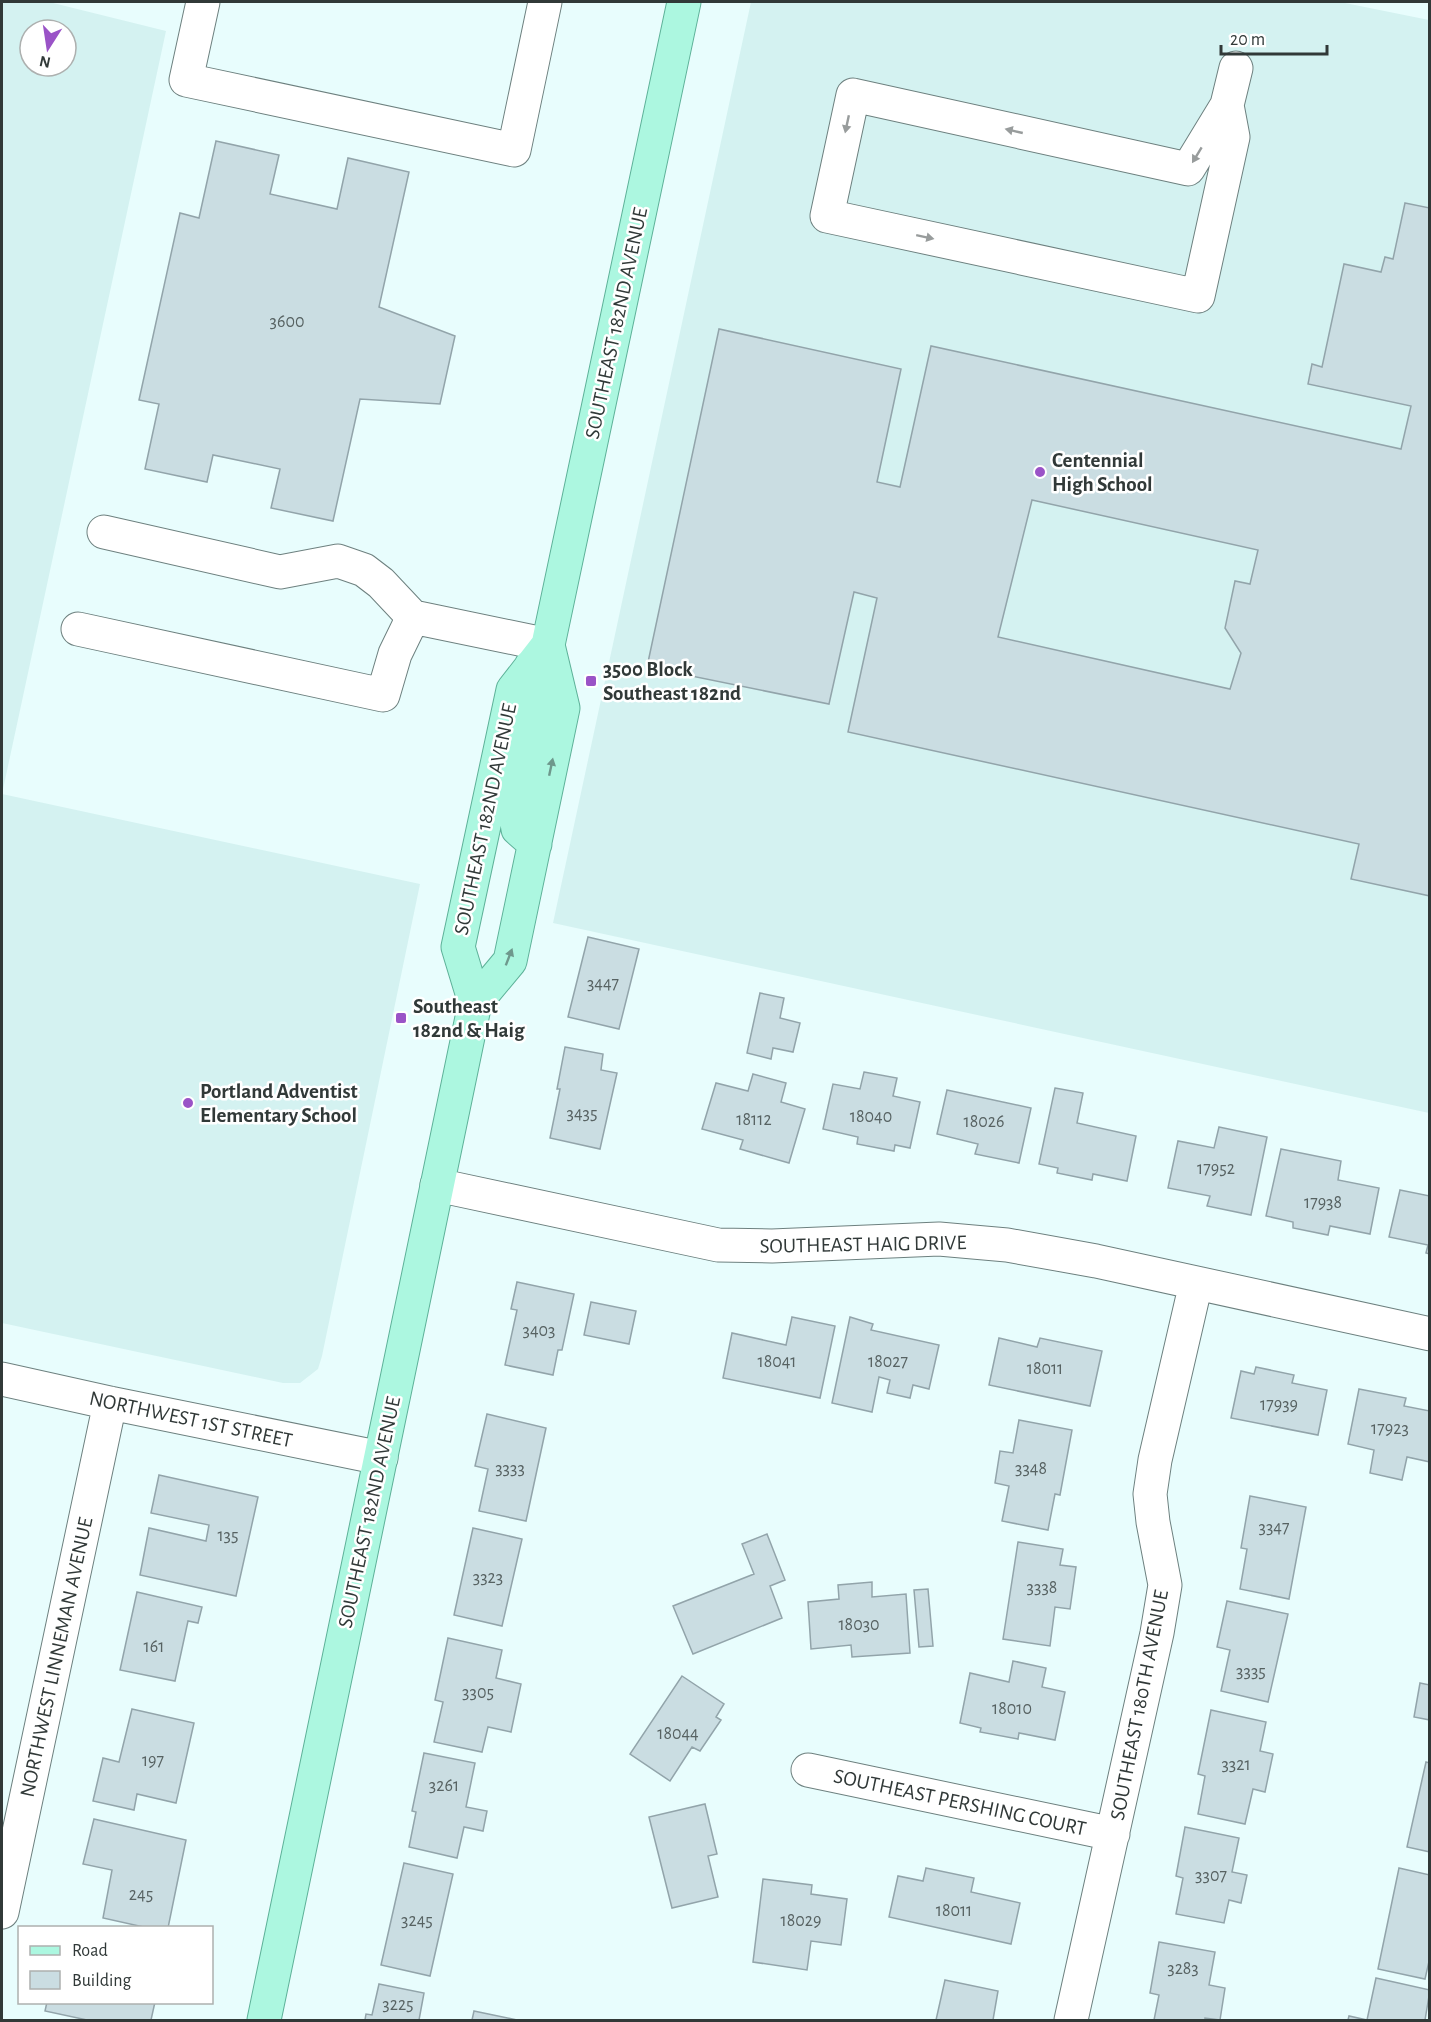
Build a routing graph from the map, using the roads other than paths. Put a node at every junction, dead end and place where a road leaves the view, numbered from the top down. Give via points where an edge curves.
1 (203, 2) edge
2 (545, 2) edge
3 (684, 2) edge
4 (1236, 68) dead end
5 (1227, 105) junction
6 (104, 532) dead end
7 (412, 617) junction
8 (78, 629) dead end
9 (540, 655) junction
10 (475, 1003) junction
11 (437, 1185) junction
12 (1196, 1282) junction
13 (1430, 1334) edge
14 (2, 1378) edge
15 (110, 1403) junction
16 (381, 1458) junction
17 (808, 1770) dead end
18 (1113, 1834) junction
19 (2, 1912) edge
20 (264, 2020) edge
21 (1071, 2020) edge

1 - 2 street via 186,80 514,150
3 - 9 main road, SOUTHEAST 182ND AVENUE
4 - 5 street
5 -> 5 street via 1188,169 853,94 827,216 1198,296 1233,137
6 - 7 street via 280,572 338,561 364,570
7 - 8 street via 382,694
7 - 9 street
9 - 10 main road, SOUTHEAST 182ND AVENUE via 513,690 458,947
10 -> 9 main road, SOUTHEAST 182ND AVENUE via 510,961 563,708
10 - 11 main road, SOUTHEAST 182ND AVENUE
11 - 12 street, SOUTHEAST HAIG DRIVE via 718,1245 939,1239 1007,1245
11 - 16 main road, SOUTHEAST 182ND AVENUE
12 - 13 street, SOUTHEAST HAIG DRIVE
12 - 18 street, SOUTHEAST 180TH AVENUE via 1150,1494 1165,1585
14 - 15 street, NORTHWEST 1ST STREET
15 - 16 street, NORTHWEST 1ST STREET
15 - 19 street, NORTHWEST LINNEMAN AVENUE
16 - 20 main road, SOUTHEAST 182ND AVENUE
17 - 18 street, SOUTHEAST PERSHING COURT
18 - 21 street, SOUTHEAST 180TH AVENUE

